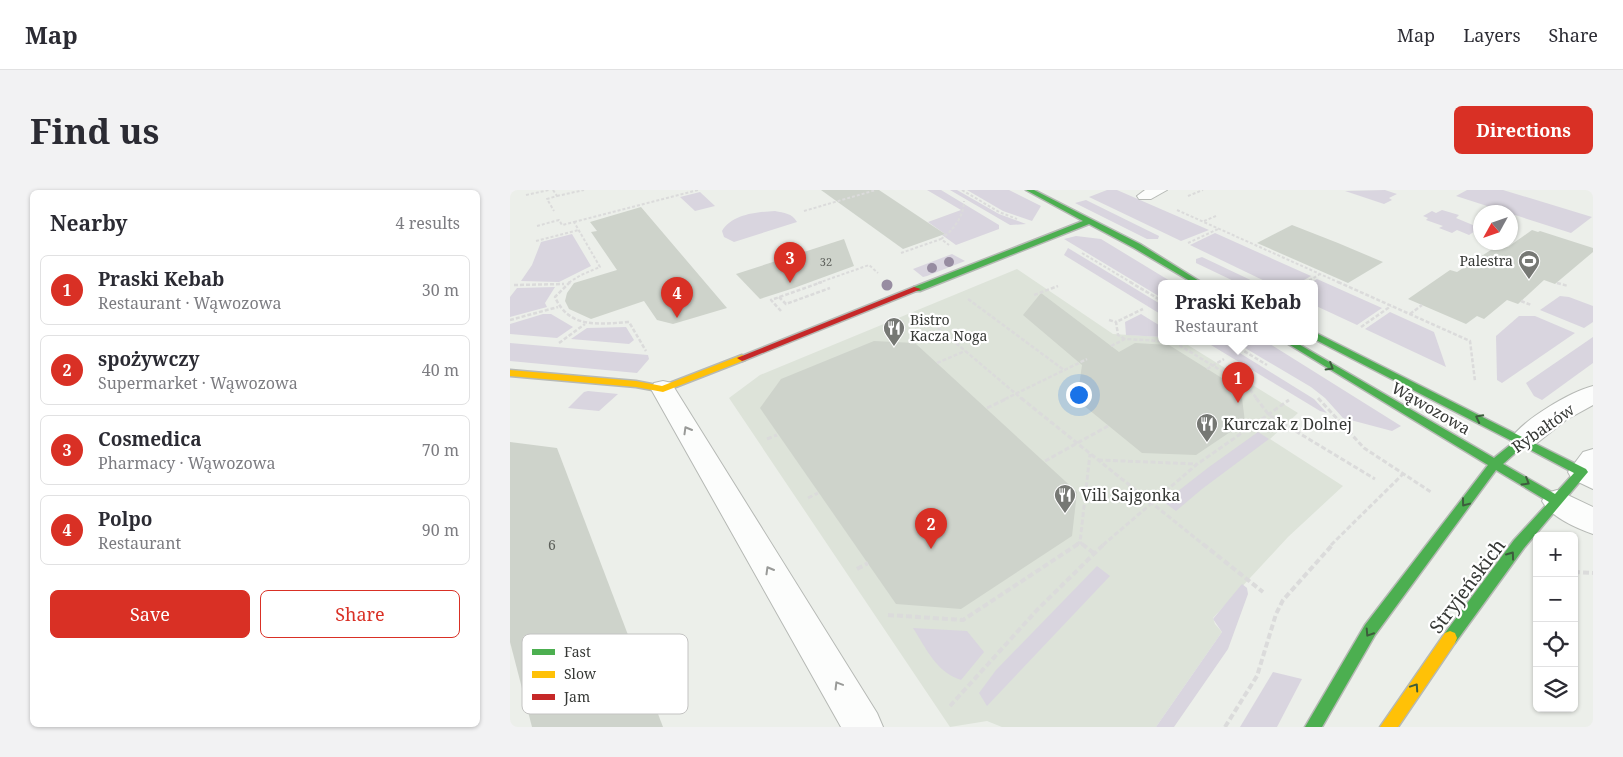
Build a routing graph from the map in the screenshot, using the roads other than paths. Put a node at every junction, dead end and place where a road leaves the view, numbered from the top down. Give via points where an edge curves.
1 (1029, 190) edge
2 (1089, 221) junction
3 (1193, 280) edge
4 (1318, 336) edge
5 (1294, 345) edge
6 (510, 373) edge
7 (663, 389) junction
8 (1593, 394) edge
9 (1523, 440) junction
10 (1495, 464) junction
11 (1589, 470) edge
12 (1557, 501) junction
13 (1593, 522) edge
14 (863, 727) edge
15 (1313, 727) edge
16 (1388, 727) edge

1 - 2 street
2 - 3 street
2 - 7 street
9 -> 4 street, Wąwozowa
5 -> 10 street, Wąwozowa
6 - 7 street
14 -> 7 street
8 - 9 street, Rybałtów via 1557,414
9 - 10 street, Rybałtów
9 - 11 street, Wąwozowa
10 -> 12 street, Wąwozowa
10 -> 15 street via 1370,630
11 - 12 street, Stryjeńskich
12 - 13 street
16 -> 12 street, Stryjeńskich via 1519,544

